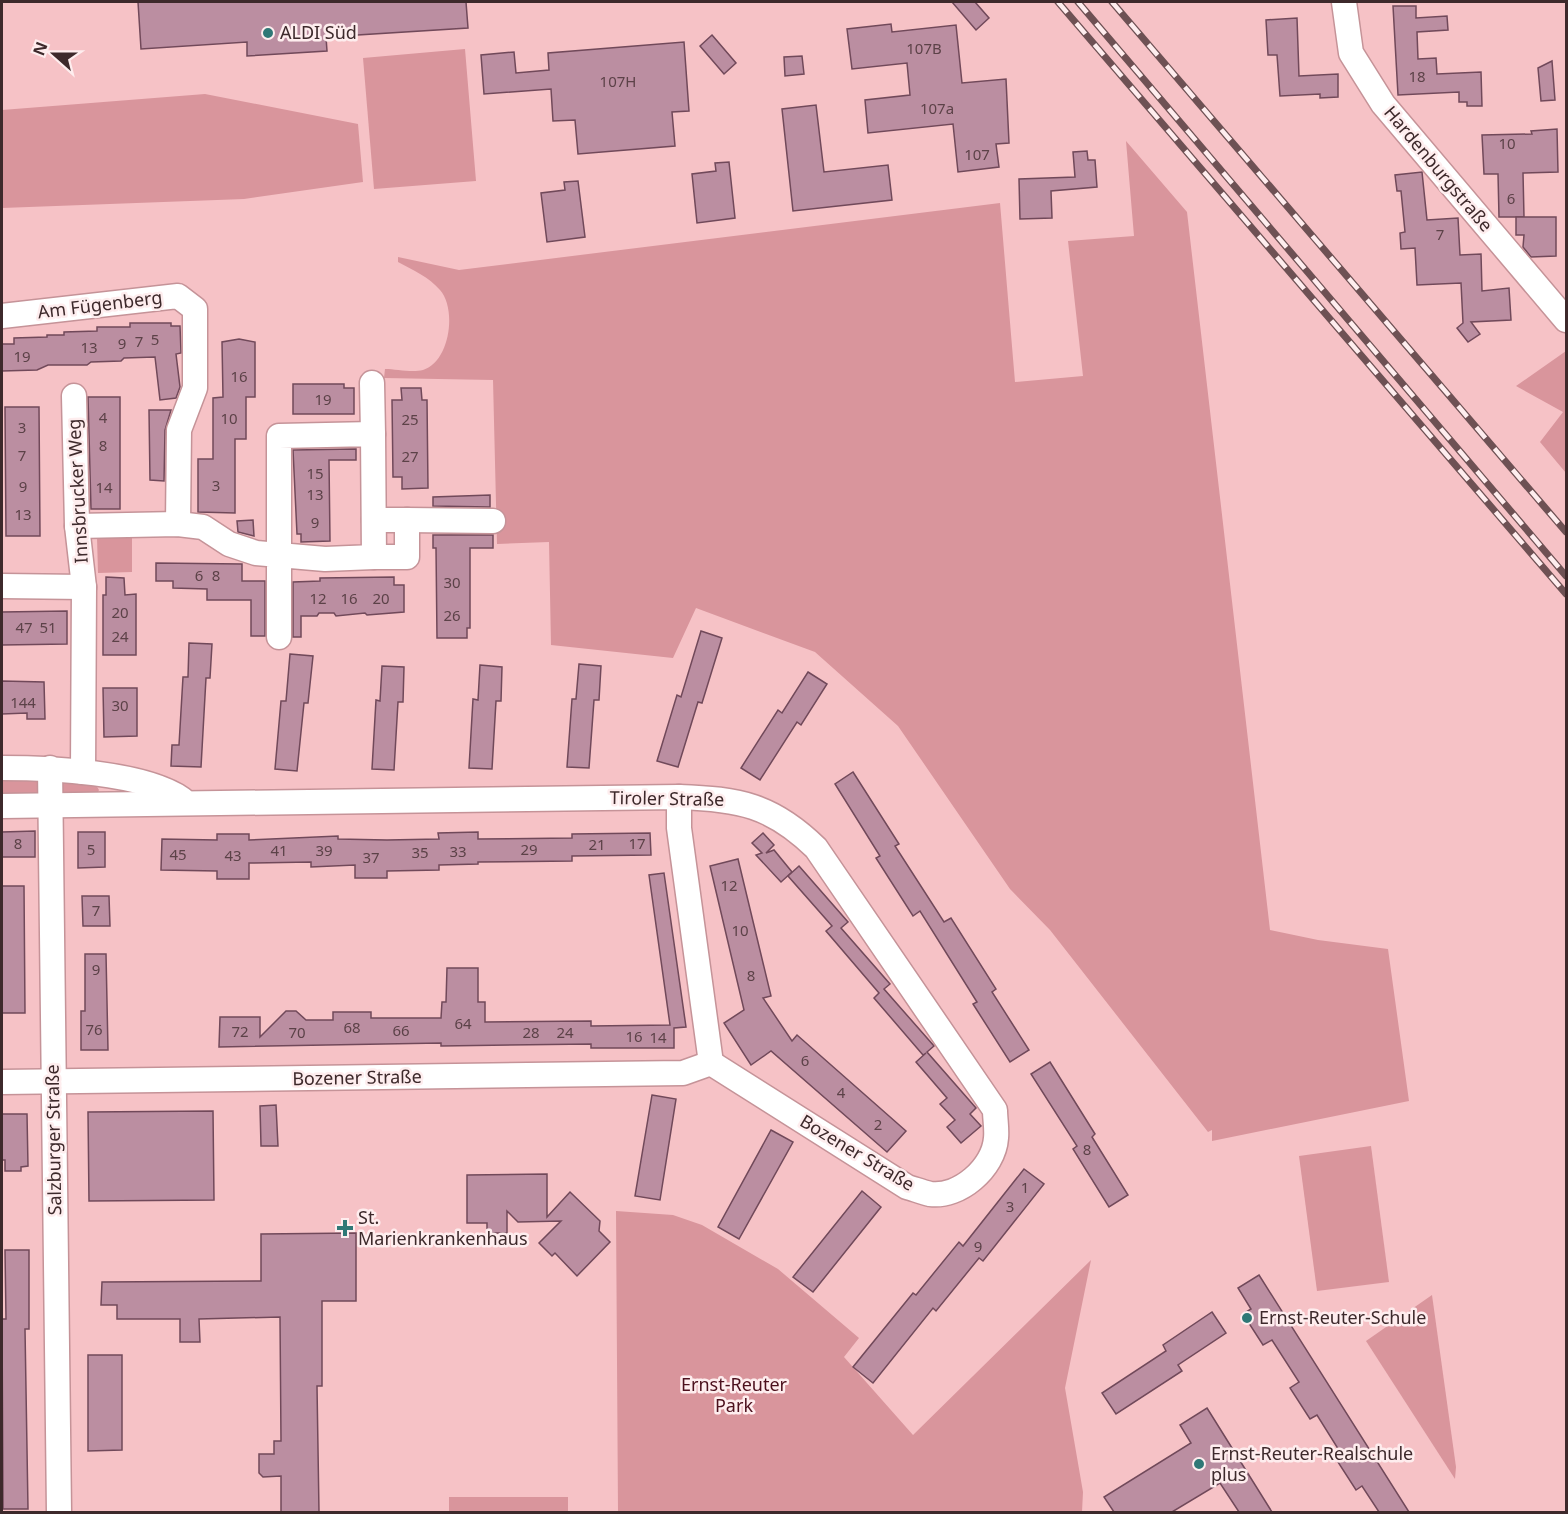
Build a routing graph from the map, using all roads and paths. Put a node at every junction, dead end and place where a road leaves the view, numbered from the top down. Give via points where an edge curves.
1 (1344, 2) edge
2 (2, 316) edge
3 (1566, 320) edge
4 (372, 383) dead end
5 (74, 396) dead end
6 (373, 434) junction
7 (374, 520) junction
8 (407, 520) junction
9 (493, 521) dead end
10 (178, 525) junction
11 (77, 526) junction
12 (280, 556) junction
13 (374, 557) junction
14 (2, 586) edge
15 (84, 587) junction
16 (279, 637) dead end
17 (2, 768) edge
18 (50, 768) junction
19 (95, 774) junction
20 (679, 797) junction
21 (186, 802) junction
22 (2, 806) edge
23 (106, 806) junction
24 (50, 807) junction
25 (711, 1063) junction
26 (2, 1082) edge
27 (53, 1082) junction
28 (995, 1110) joint
29 (59, 1512) edge

1 - 3 street, Hardenburgstraße via 1352,53 1383,104
2 - 10 street, Am Fügenberg via 178,296 195,309 195,388 179,430
4 - 6 street
5 - 11 street, Innsbrucker Weg
6 - 7 street
6 - 12 street via 279,436
7 - 8 street
7 - 13 street
8 - 9 street
8 - 13 street via 407,558
10 - 11 street
10 - 12 street via 203,527 229,544
11 - 15 street, Innsbrucker Weg
12 - 13 street
12 - 16 street
14 - 15 street, Innsbrucker Weg
15 - 19 street, Innsbrucker Weg
17 - 18 street, Tiroler Straße
18 - 19 street, Tiroler Straße
18 - 24 street, Salzburger Straße
19 - 21 street, Tiroler Straße via 170,790
19 - 23 street
20 - 21 street, Tiroler Straße
20 - 25 street via 679,828
20 - 28 street, Tiroler Straße via 720,798 754,805 788,822 816,848
21 - 23 street, Tiroler Straße
22 - 24 street, Tiroler Straße
23 - 24 street, Tiroler Straße
24 - 27 street, Salzburger Straße
25 - 27 street, Bozener Straße via 683,1073
25 - 28 street, Bozener Straße via 907,1187 932,1194 957,1190 987,1163 997,1140
26 - 27 street, Bozener Straße
27 - 29 street, Salzburger Straße

